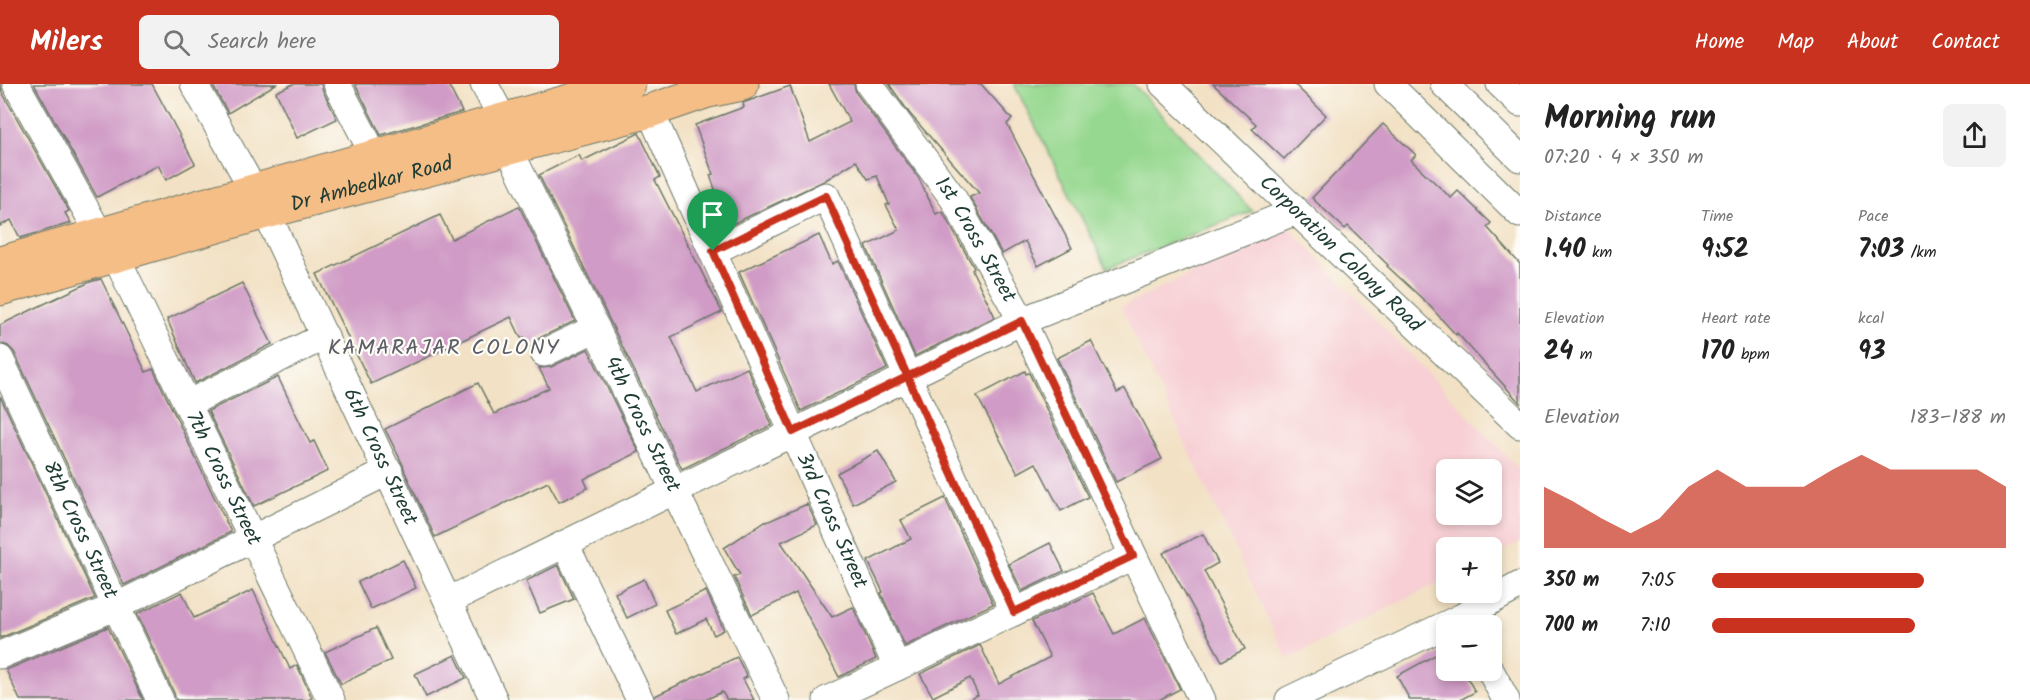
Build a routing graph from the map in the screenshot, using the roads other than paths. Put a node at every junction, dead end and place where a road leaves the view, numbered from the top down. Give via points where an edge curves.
1 (16, 84) edge
2 (194, 84) edge
3 (337, 84) edge
4 (484, 84) edge
5 (629, 84) edge
6 (742, 84) edge
7 (869, 84) edge
8 (1163, 84) edge
9 (1388, 84) edge
10 (1444, 84) edge
11 (1500, 84) edge
12 (1520, 103) edge
13 (650, 111) junction
14 (506, 134) junction
15 (375, 157) junction
16 (1520, 158) edge
17 (260, 202) junction
18 (1296, 211) junction
19 (1520, 214) edge
20 (108, 246) junction
21 (713, 251) junction
22 (0, 263) edge
23 (0, 289) edge
24 (1022, 321) junction
25 (596, 328) junction
26 (325, 336) junction
27 (544, 353) dead end
28 (0, 359) edge
29 (906, 377) junction
30 (187, 404) junction
31 (1520, 425) edge
32 (793, 432) junction
33 (389, 471) junction
34 (675, 490) junction
35 (252, 540) junction
36 (566, 544) junction
37 (1133, 556) junction
38 (1520, 585) edge
39 (448, 601) junction
40 (115, 607) junction
41 (1014, 612) junction
42 (1473, 615) edge
43 (1436, 634) edge
44 (0, 656) edge
45 (897, 667) junction
46 (1496, 681) edge
47 (160, 700) edge
48 (331, 700) edge
49 (494, 700) edge
50 (640, 700) edge
51 (776, 700) edge
52 (827, 700) edge
53 (1202, 700) edge
54 (1289, 700) edge
55 (1506, 700) edge

1 - 20 street, 7th Cross Street
2 - 17 street, 6th Cross Street
3 - 15 street
4 - 14 street, 4th Cross Street
5 - 14 main road, Dr Ambedkar Road
6 - 13 main road, Dr Ambedkar Road
7 - 24 street, 1st Cross Street via 953,198
8 - 18 street, Corporation Colony Road
9 - 19 street
10 - 16 street
11 - 12 street
13 - 14 main road, Dr Ambedkar Road
13 - 21 street, 3rd Cross Street
14 - 15 main road, Dr Ambedkar Road
14 - 17 main road, Dr Ambedkar Road
14 - 25 street, 4th Cross Street
15 - 17 main road, Dr Ambedkar Road
17 - 20 main road, Dr Ambedkar Road
17 - 26 street, 6th Cross Street
18 - 24 street
18 - 31 street, Corporation Colony Road
20 - 22 main road, Dr Ambedkar Road
20 - 23 main road, Dr Ambedkar Road
20 - 30 street, 7th Cross Street
21 - 29 street via 826,196
21 - 32 street, 3rd Cross Street
24 - 29 street
24 - 37 street, 1st Cross Street
25 - 27 street
25 - 34 street, 4th Cross Street
26 - 30 street
26 - 33 street, 6th Cross Street
28 - 40 street, 8th Cross Street
29 - 32 street
29 - 41 street
30 - 35 street, 7th Cross Street
32 - 34 street
32 - 45 street, 3rd Cross Street
33 - 35 street
33 - 39 street, 6th Cross Street
34 - 36 street
34 - 51 street, 4th Cross Street
35 - 40 street
35 - 48 street, 7th Cross Street
36 - 39 street
36 - 50 street
37 - 41 street
37 - 53 street, 1st Cross Street
38 - 42 street
39 - 49 street, 6th Cross Street
40 - 44 street
40 - 47 street, 8th Cross Street
41 - 45 street
43 - 54 street
45 - 52 street
46 - 55 street

